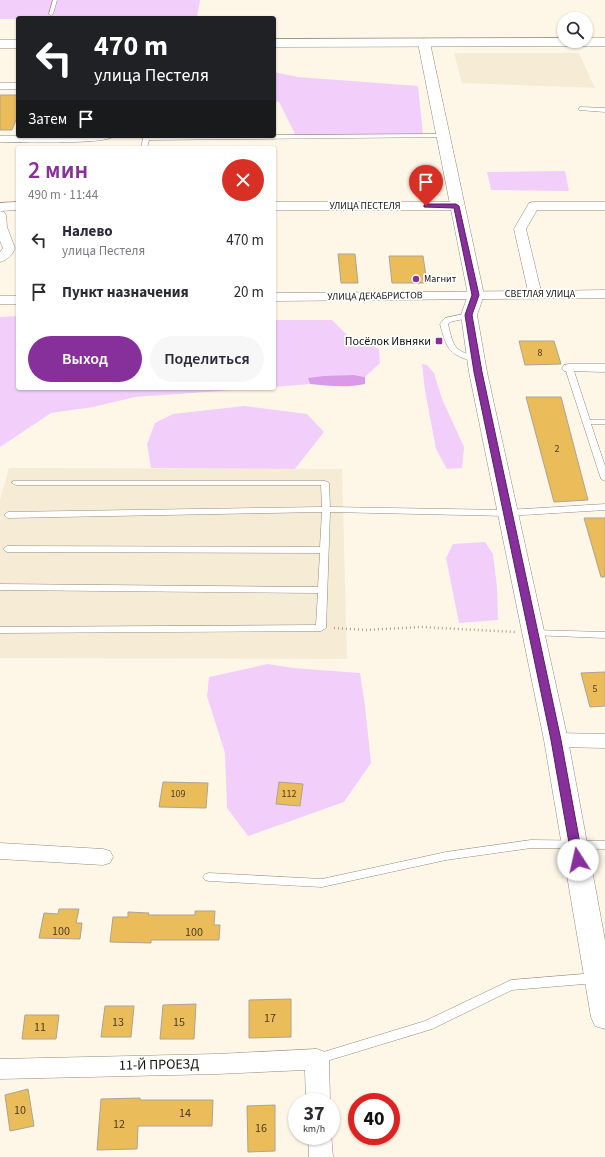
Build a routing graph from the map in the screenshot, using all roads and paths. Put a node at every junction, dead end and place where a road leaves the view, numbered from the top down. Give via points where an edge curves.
1 (55, 0) edge
2 (50, 14) dead end
3 (605, 42) edge
4 (276, 43) edge
5 (424, 43) junction
6 (0, 44) edge
7 (16, 44) edge
8 (0, 86) edge
9 (16, 86) edge
10 (581, 109) dead end
11 (605, 110) edge
12 (444, 136) junction
13 (276, 137) edge
14 (90, 138) edge
15 (0, 139) edge
16 (16, 206) edge
17 (276, 206) edge
18 (456, 206) junction
19 (605, 206) edge
20 (0, 207) edge
21 (0, 215) edge
22 (13, 242) edge
23 (0, 258) edge
24 (605, 294) edge
25 (476, 295) junction
26 (535, 295) junction
27 (276, 298) edge
28 (0, 300) edge
29 (16, 300) edge
30 (469, 315) junction
31 (476, 360) junction
32 (569, 368) joint
33 (605, 368) edge
34 (586, 422) junction
35 (605, 422) edge
36 (605, 480) edge
37 (16, 483) dead end
38 (605, 507) edge
39 (326, 509) junction
40 (507, 513) junction
41 (8, 515) dead end
42 (7, 549) dead end
43 (324, 550) junction
44 (0, 587) edge
45 (323, 590) junction
46 (321, 628) junction
47 (0, 630) edge
48 (533, 633) junction
49 (605, 635) edge
50 (556, 740) junction
51 (605, 741) edge
52 (575, 845) junction
53 (605, 845) edge
54 (0, 851) edge
55 (103, 857) dead end
56 (209, 876) dead end
57 (600, 954) edge
58 (598, 978) junction
59 (605, 1017) edge
60 (317, 1059) junction
61 (0, 1068) edge
62 (318, 1093) edge
63 (320, 1145) edge
64 (321, 1157) edge

1 - 2 lane
3 - 5 highway
4 - 5 highway
5 - 12 street
6 - 7 highway
8 - 9 street
10 - 11 lane
12 - 13 lane
12 - 18 street
14 - 15 street
16 - 20 street
17 - 18 street, УЛИЦА ПЕСТЕЛЯ
18 - 25 street
19 - 26 street via 533,206 520,229
21 - 22 street via 1,227
22 - 23 street via 8,252
24 - 26 street, СВЕТЛАЯ УЛИЦА
25 - 26 street, СВЕТЛАЯ УЛИЦА
25 - 27 street, УЛИЦА ДЕКАБРИСТОВ
25 - 30 street
28 - 29 street
30 - 31 street
30 - 31 lane via 448,320 444,324 450,348 456,353
31 - 40 street
32 - 33 street
32 - 34 lane
34 - 35 lane
34 - 36 lane
37 - 39 lane via 325,484
38 - 40 lane
39 - 40 lane
39 - 41 lane
39 - 43 lane
40 - 48 street
42 - 43 lane
43 - 45 lane
44 - 45 lane
45 - 46 lane
46 - 47 lane
46 - 48 path via 365,630 421,627
48 - 49 lane
48 - 50 street
50 - 51 street
50 - 52 street
52 - 53 lane
52 - 56 lane via 531,844 446,856 322,883
52 - 57 street
54 - 55 street
57 - 58 street
58 - 59 street
58 - 60 lane via 512,985 428,1025
60 - 61 street, 11-Й ПРОЕЗД via 217,1064
60 - 62 street
63 - 64 street

